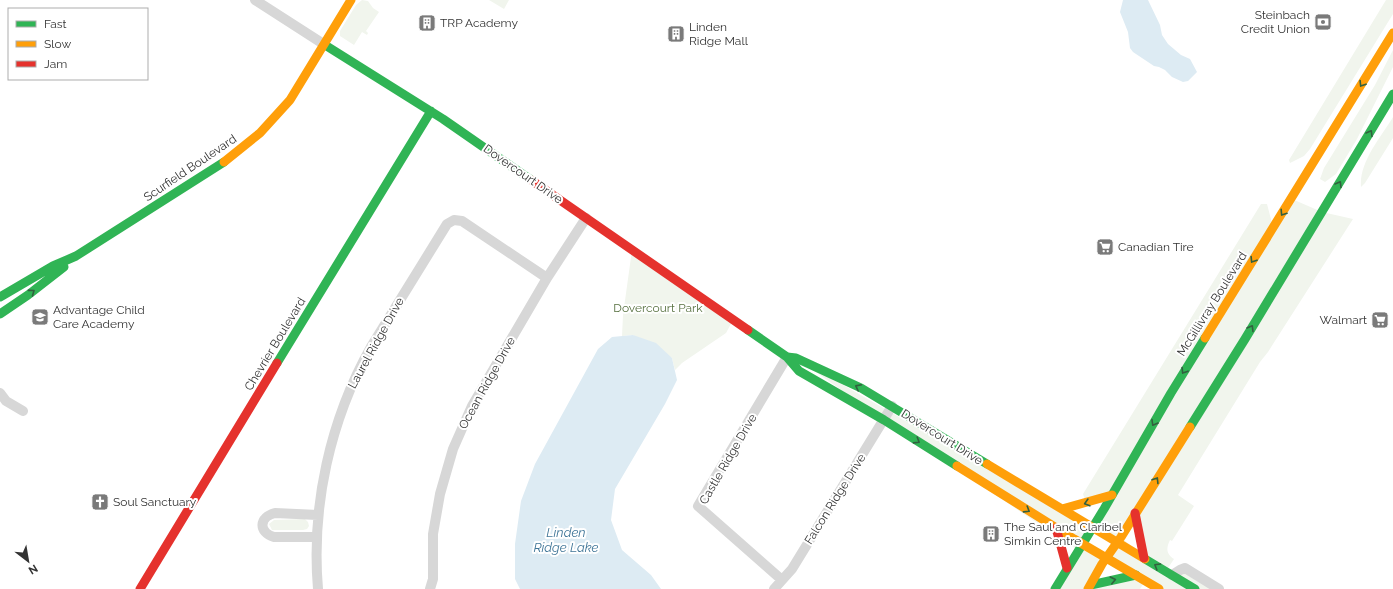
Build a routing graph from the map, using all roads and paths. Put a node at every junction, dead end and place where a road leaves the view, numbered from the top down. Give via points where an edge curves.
1 (255, 0) edge
2 (351, 0) edge
3 (1393, 33) edge
4 (325, 45) junction
5 (1393, 94) edge
6 (431, 111) junction
7 (586, 218) junction
8 (76, 256) junction
9 (547, 278) junction
10 (0, 297) edge
11 (0, 314) edge
12 (787, 357) junction
13 (0, 393) edge
14 (892, 406) junction
15 (23, 411) dead end
16 (884, 420) junction
17 (1112, 496) junction
18 (1062, 509) junction
19 (1135, 513) junction
20 (318, 515) junction
21 (1056, 528) junction
22 (1093, 528) junction
23 (316, 537) junction
24 (1117, 542) junction
25 (1083, 544) junction
26 (1106, 558) junction
27 (1144, 558) junction
28 (1068, 568) junction
29 (1136, 575) junction
30 (1172, 575) junction
31 (782, 580) junction
32 (1089, 587) edge
33 (140, 589) edge
34 (318, 589) edge
35 (430, 589) edge
36 (774, 589) edge
37 (1054, 589) edge
38 (1159, 589) edge
39 (1195, 589) edge
40 (1219, 589) edge

1 - 4 street, Dovercourt Drive
2 - 4 street, Scurfield Boulevard
3 -> 17 street, McGillivray Boulevard via 1170,395
4 - 6 street, Dovercourt Drive
4 - 8 street, Scurfield Boulevard via 290,100 260,133 223,162
19 -> 5 street via 1245,339
6 - 7 street, Dovercourt Drive
6 - 33 street, Chevrier Boulevard
7 - 9 street, Ocean Ridge Drive
7 - 12 street, Dovercourt Drive
8 - 10 street, Scurfield Boulevard via 53,266
11 -> 8 street, Scurfield Boulevard via 54,276
9 - 20 street, Laurel Ridge Drive via 462,220 454,220 447,224 371,347 353,382 332,443
9 - 35 street, Ocean Ridge Drive via 472,406 453,449 440,494 433,534 433,579
14 -> 12 street, Dovercourt Drive via 862,388 796,358
12 - 16 street, Dovercourt Drive via 799,371
12 - 31 street, Castle Ridge Drive via 698,506
13 - 15 street via 12,405
14 - 16 street, Falcon Ridge Drive
14 - 18 street, Dovercourt Drive
16 -> 21 street, Dovercourt Drive
16 - 31 street, Falcon Ridge Drive via 792,569
17 -> 18 street
17 - 22 street, McGillivray Boulevard
18 - 22 street, Dovercourt Drive
19 - 24 street
19 - 27 street
20 - 23 street, Laurel Ridge Drive
20 - 23 street via 275,513 264,519 262,524 264,530 274,537
21 - 25 street, Dovercourt Drive
21 - 28 street
22 - 24 street, Dovercourt Drive
22 - 25 street, McGillivray Boulevard
23 - 34 street, Laurel Ridge Drive
24 - 26 street
24 - 27 street, Dovercourt Drive
25 - 26 street, Dovercourt Drive
25 - 28 street, McGillivray Boulevard
26 - 29 street, Dovercourt Drive
26 - 32 street
30 -> 27 street, Dovercourt Drive
28 - 37 street, McGillivray Boulevard
32 -> 29 street
29 - 38 street, Dovercourt Drive
30 - 39 street, Dovercourt Drive
30 - 40 street via 1185,568
31 - 36 street, Falcon Ridge Drive

